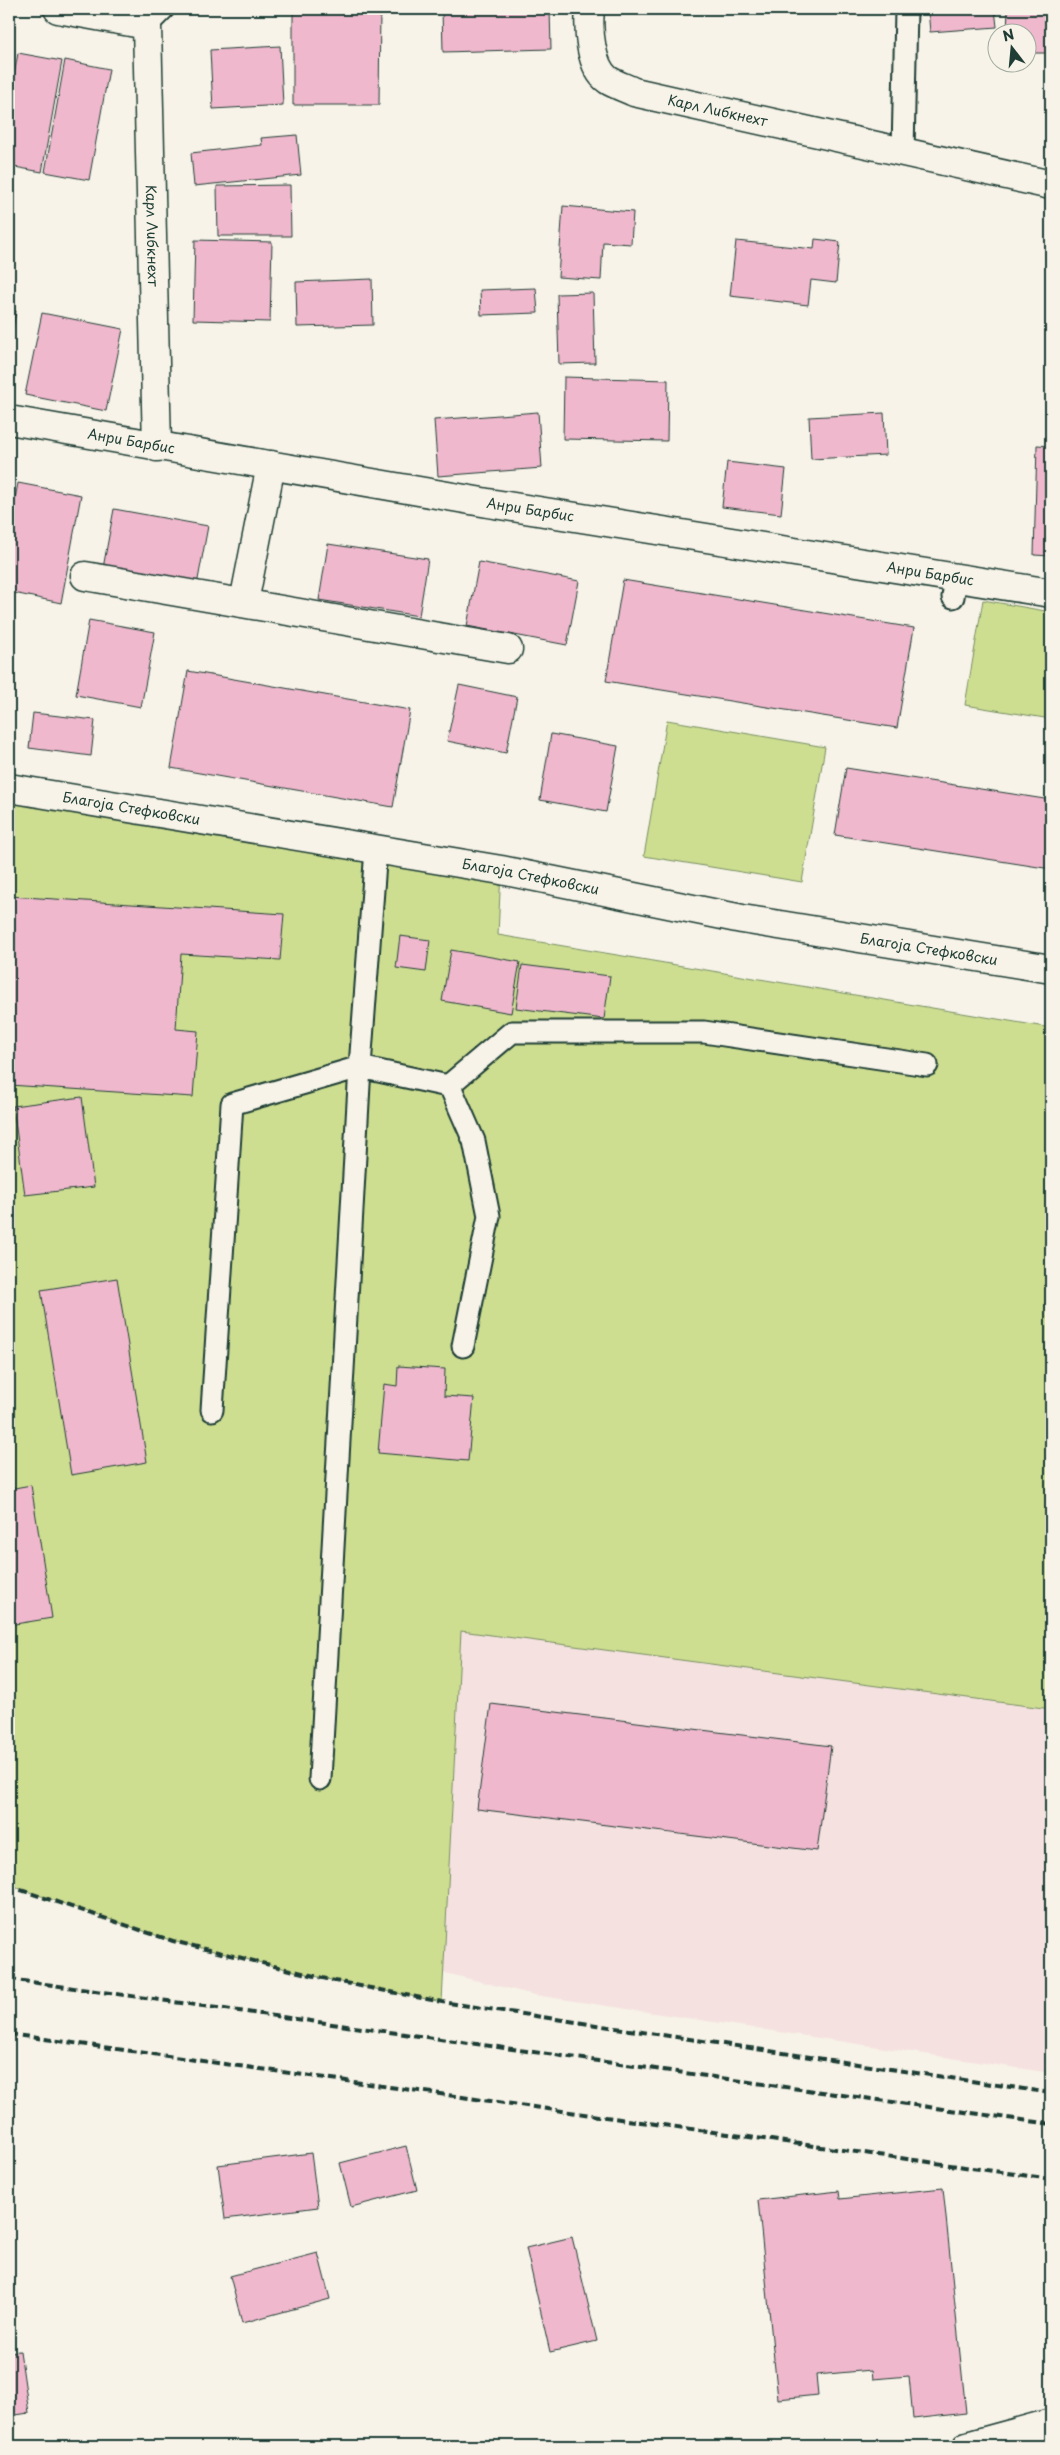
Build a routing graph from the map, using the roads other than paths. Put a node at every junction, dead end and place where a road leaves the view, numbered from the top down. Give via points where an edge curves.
1 (58, 9) edge
2 (590, 9) edge
3 (906, 9) edge
4 (155, 17) edge
5 (903, 152) junction
6 (1051, 185) edge
7 (9, 420) edge
8 (157, 447) junction
9 (271, 465) junction
10 (85, 576) dead end
11 (1051, 593) edge
12 (244, 602) junction
13 (508, 649) dead end
14 (9, 788) edge
15 (376, 849) junction
16 (1051, 969) edge
17 (927, 1065) dead end
18 (360, 1067) junction
19 (449, 1084) junction
20 (463, 1346) dead end
21 (212, 1410) dead end
22 (320, 1778) dead end
23 (1051, 2423) edge
24 (967, 2446) edge

1 - 4 street, Карл Либкнехт
2 - 5 street, Карл Либкнехт via 588,23 593,56 607,79 634,92
3 - 5 lane
4 - 8 street, Карл Либкнехт
5 - 6 street, Карл Либкнехт
7 - 8 street, Анри Барбис
8 - 9 street, Анри Барбис
9 - 11 street, Анри Барбис via 954,587
9 - 12 street
10 - 12 street
12 - 13 street
14 - 15 street, Благоја Стефковски
15 - 16 street, Благоја Стефковски via 501,870 742,918
15 - 18 lane
17 - 19 lane via 704,1032 512,1032
18 - 19 lane
18 - 21 lane via 232,1104
18 - 22 lane
19 - 20 lane via 474,1141 489,1216
23 - 24 street

